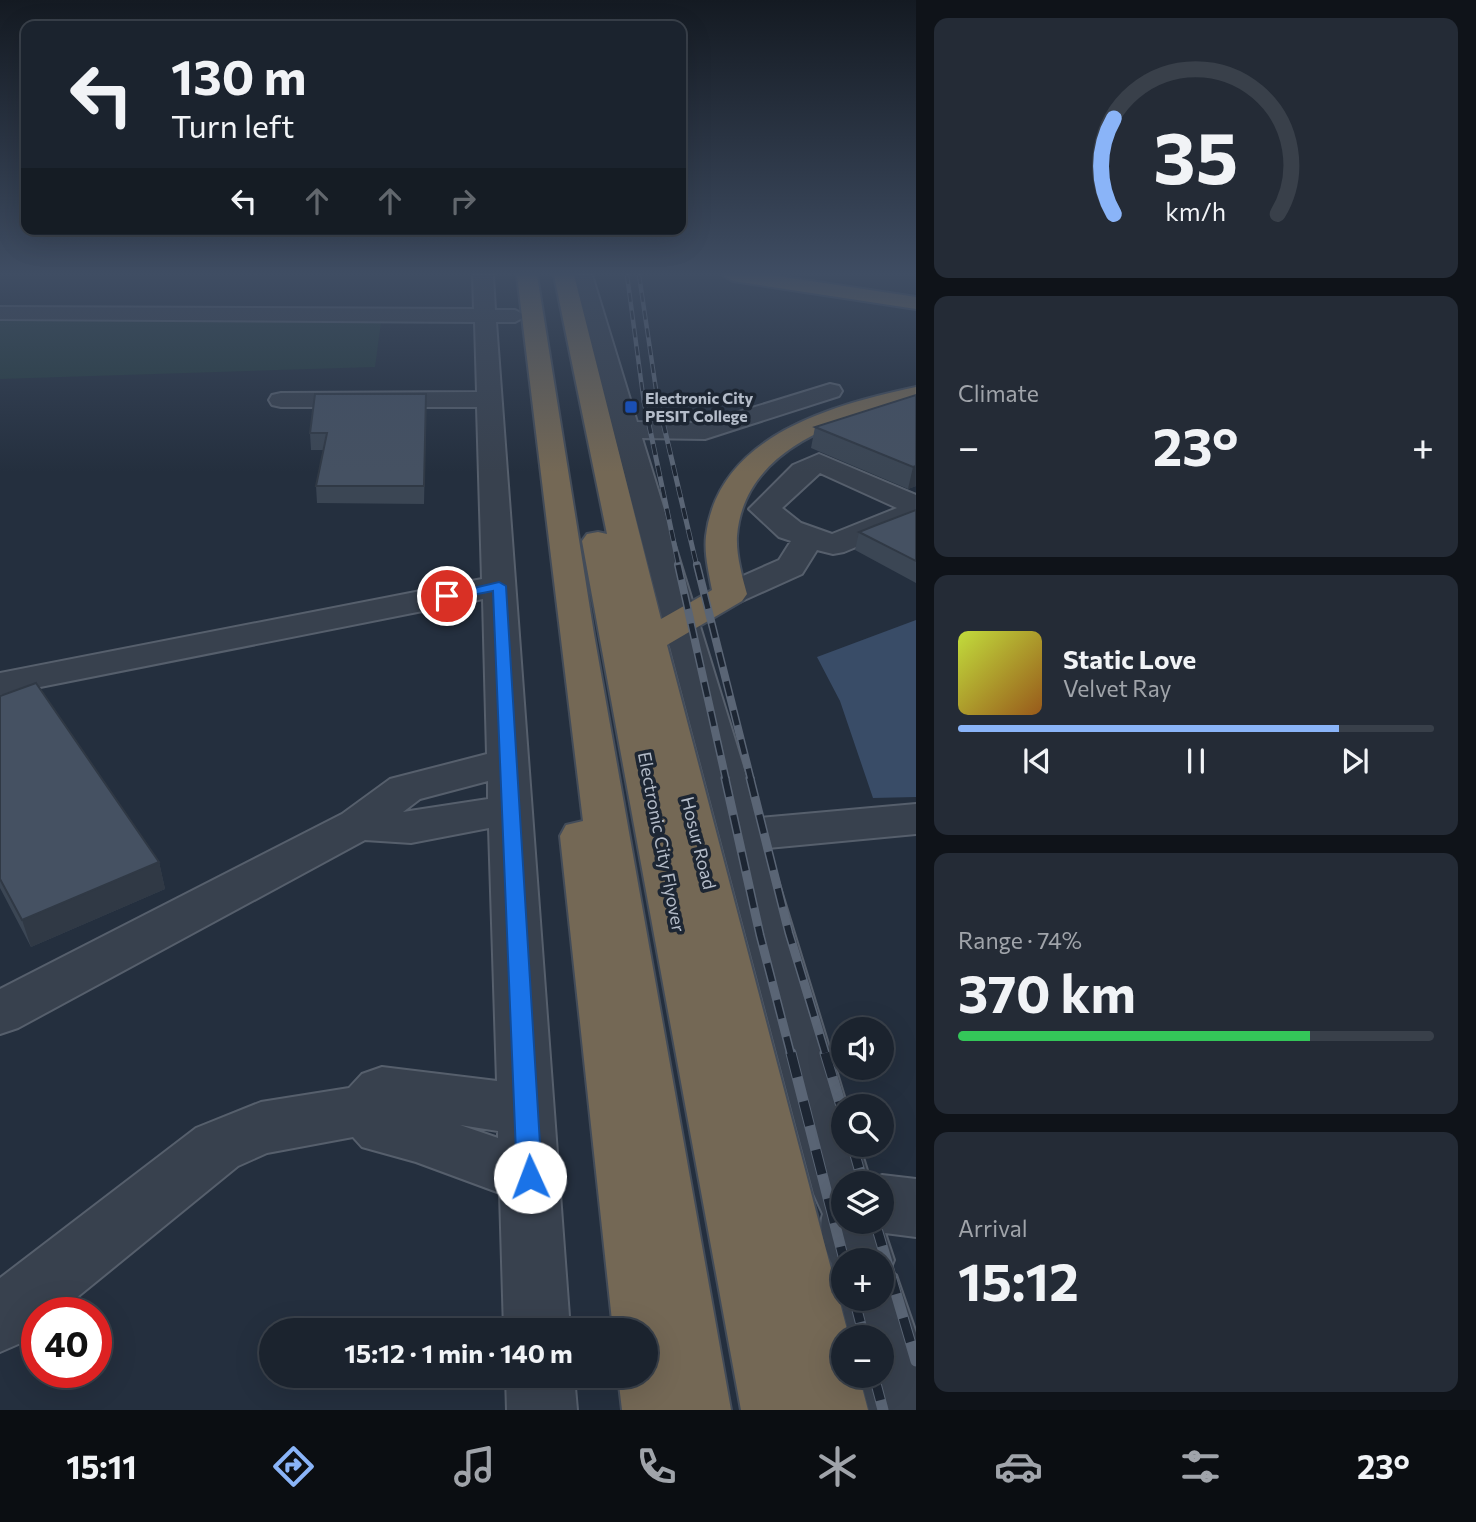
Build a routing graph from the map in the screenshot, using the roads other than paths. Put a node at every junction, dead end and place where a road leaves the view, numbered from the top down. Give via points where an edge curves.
1 (500, 341) edge
2 (514, 341) edge
3 (518, 341) edge
4 (556, 341) edge
5 (577, 341) edge
6 (601, 341) edge
7 (830, 391) dead end
8 (916, 394) edge
9 (490, 399) junction
10 (281, 400) dead end
11 (627, 430) junction
12 (916, 509) edge
13 (808, 539) junction
14 (499, 586) junction
15 (730, 594) junction
16 (665, 631) junction
17 (0, 684) edge
18 (509, 762) junction
19 (511, 809) junction
20 (916, 820) edge
21 (358, 825) junction
22 (742, 835) junction
23 (0, 1013) edge
24 (365, 1110) junction
25 (527, 1111) junction
26 (837, 1171) edge
27 (530, 1177) junction
28 (894, 1205) edge
29 (916, 1208) edge
30 (877, 1311) edge
31 (0, 1318) edge
32 (536, 1318) edge
33 (540, 1388) edge
34 (541, 1410) edge
35 (657, 1410) edge
36 (696, 1410) edge
37 (776, 1410) edge
38 (833, 1410) edge
39 (904, 1410) edge

1 - 9 street
2 - 35 highway
3 - 36 highway via 576,634
4 - 37 highway, Electronic City Flyover
5 - 16 highway, Hosur Road via 586,384
6 - 11 street, Hosur Road
7 - 11 street via 705,431
8 - 15 highway via 826,418 761,458 734,491 722,535
9 - 10 street
9 - 14 street
11 - 16 street, Hosur Road
12 - 13 street via 833,545
12 - 13 street via 820,462 803,471 764,509
13 - 15 street via 791,568
14 - 17 street
14 - 18 street
15 - 16 highway
16 - 22 street
16 - 38 highway, Hosur Road
18 - 19 street
18 - 21 street via 405,789
19 - 21 street via 411,828
19 - 25 street
20 - 22 street
21 - 23 street
22 - 26 street
24 - 25 street via 382,1091
24 - 27 street via 382,1129 416,1136
24 - 31 street via 261,1128 217,1147
25 - 27 street
27 - 32 street
28 - 29 street
30 - 39 street
33 - 34 street

